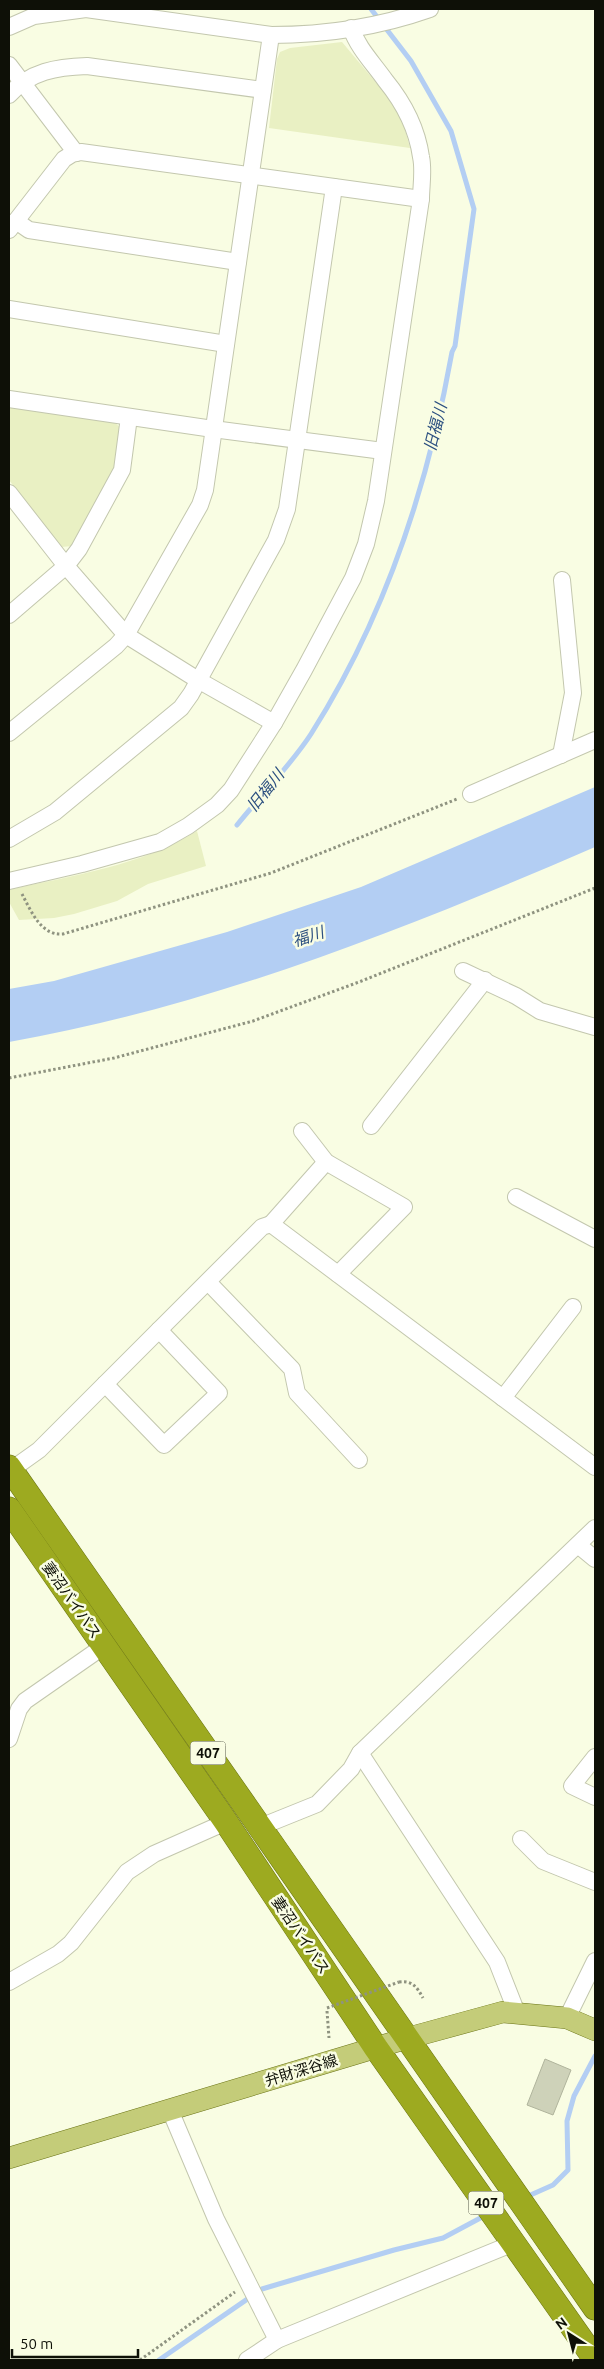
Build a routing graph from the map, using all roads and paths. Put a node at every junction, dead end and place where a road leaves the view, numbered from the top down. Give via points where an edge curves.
1 (430, 9) edge
2 (141, 13) edge
3 (9, 27) edge
4 (357, 27) junction
5 (271, 35) junction
6 (9, 65) edge
7 (22, 83) junction
8 (263, 90) junction
9 (9, 95) edge
10 (76, 153) junction
11 (251, 175) junction
12 (334, 187) junction
13 (421, 199) junction
14 (12, 226) edge
15 (238, 262) junction
16 (9, 309) edge
17 (226, 344) junction
18 (9, 399) edge
19 (129, 417) junction
20 (213, 429) junction
21 (297, 440) junction
22 (383, 451) junction
23 (9, 494) edge
24 (66, 566) junction
25 (562, 580) dead end
26 (9, 615) edge
27 (126, 635) junction
28 (198, 680) junction
29 (274, 723) junction
30 (9, 733) edge
31 (595, 740) edge
32 (561, 754) junction
33 (471, 794) joint
34 (9, 839) edge
35 (14, 884) edge
36 (595, 888) edge
37 (463, 971) dead end
38 (485, 980) junction
39 (595, 1027) edge
40 (9, 1078) edge
41 (371, 1126) dead end
42 (302, 1131) dead end
43 (326, 1162) junction
44 (516, 1197) dead end
45 (271, 1224) junction
46 (595, 1239) edge
47 (338, 1274) junction
48 (208, 1282) junction
49 (573, 1307) dead end
50 (159, 1330) junction
51 (105, 1384) junction
52 (503, 1398) junction
53 (359, 1460) dead end
54 (595, 1467) edge
55 (10, 1468) edge
56 (9, 1509) edge
57 (595, 1528) edge
58 (578, 1545) junction
59 (595, 1559) edge
60 (104, 1646) junction
61 (144, 1662) junction
62 (124, 1675) junction
63 (9, 1739) edge
64 (360, 1753) junction
65 (595, 1757) edge
66 (595, 1797) edge
67 (226, 1822) junction
68 (260, 1827) junction
69 (521, 1839) dead end
70 (595, 1882) edge
71 (595, 1961) edge
72 (9, 1982) edge
73 (423, 1998) dead end
74 (517, 2013) junction
75 (568, 2018) junction
76 (595, 2030) edge
77 (329, 2038) dead end
78 (408, 2038) junction
79 (376, 2048) junction
80 (170, 2110) junction
81 (9, 2158) edge
82 (514, 2243) junction
83 (249, 2282) junction
84 (595, 2308) edge
85 (277, 2340) junction
86 (595, 2359) edge
87 (140, 2360) edge
88 (248, 2360) edge

1 - 4 street via 408,17
2 - 3 street via 86,9 34,16
2 - 5 street
4 - 5 street via 319,34
4 - 13 street via 356,42 387,82 415,130 422,158
5 - 8 street
6 - 7 street
7 - 8 street via 50,69 87,66
7 - 9 street
7 - 10 street
8 - 11 street
10 - 11 street
10 - 14 street via 64,159
11 - 12 street
11 - 15 street
12 - 13 street
12 - 21 street
13 - 22 street
14 - 15 street
15 - 17 street
16 - 17 street
17 - 20 street
18 - 19 street
19 - 20 street
19 - 24 street via 122,470
20 - 21 street
20 - 27 street via 200,505
21 - 22 street
21 - 28 street via 287,509 276,540
22 - 29 street via 376,502 366,544 353,578
23 - 24 street
24 - 26 street
24 - 27 street
25 - 32 street via 573,693
27 - 28 street
27 - 30 street
28 - 29 street
28 - 34 street via 191,694 169,720 55,812
29 - 35 street via 231,790 203,816 174,835 141,849
31 - 32 street
32 - 33 street
33 - 35 path via 272,873 63,934 54,935 41,926
36 - 40 path via 253,1021 114,1058
37 - 38 street
38 - 39 street via 540,1011
38 - 41 street
42 - 43 street
43 - 45 street
43 - 47 street via 404,1207
44 - 46 street
45 - 47 street
45 - 48 street via 262,1227
47 - 52 street
48 - 50 street
48 - 53 street via 292,1369 297,1393
49 - 52 street
50 - 51 street
50 - 51 street via 219,1393 164,1445
51 - 55 street via 40,1450
52 - 54 street
55 - 61 highway, 妻沼バイパス / 407
56 - 60 highway, 妻沼バイパス / 407
57 - 58 street
58 - 59 street
58 - 64 street
60 - 62 highway, 妻沼バイパス / 407
60 - 63 street via 25,1701
61 - 62 street
61 - 68 highway, 妻沼バイパス / 407
62 - 67 highway, 妻沼バイパス / 407
64 - 68 street via 351,1769 317,1804
64 - 74 street via 497,1962
65 - 66 street via 572,1786
67 - 72 street via 154,1854 133,1868 70,1944
67 - 79 highway, 妻沼バイパス / 407
68 - 78 highway, 妻沼バイパス / 407
69 - 70 street via 543,1861
71 - 75 street
73 - 77 path, bridge via 412,1983 399,1982 327,2008
74 - 75 main road, 弁財深谷線
74 - 78 main road, 弁財深谷線 via 503,2012
75 - 76 main road, 弁財深谷線
78 - 79 main road, 弁財深谷線
78 - 84 highway, 妻沼バイパス / 407
79 - 80 main road, 弁財深谷線
79 - 82 highway, 妻沼バイパス / 407
80 - 81 main road, 弁財深谷線
80 - 83 street via 216,2219
82 - 85 street
82 - 86 highway, 妻沼バイパス / 407
83 - 85 street
83 - 87 path
85 - 88 street

